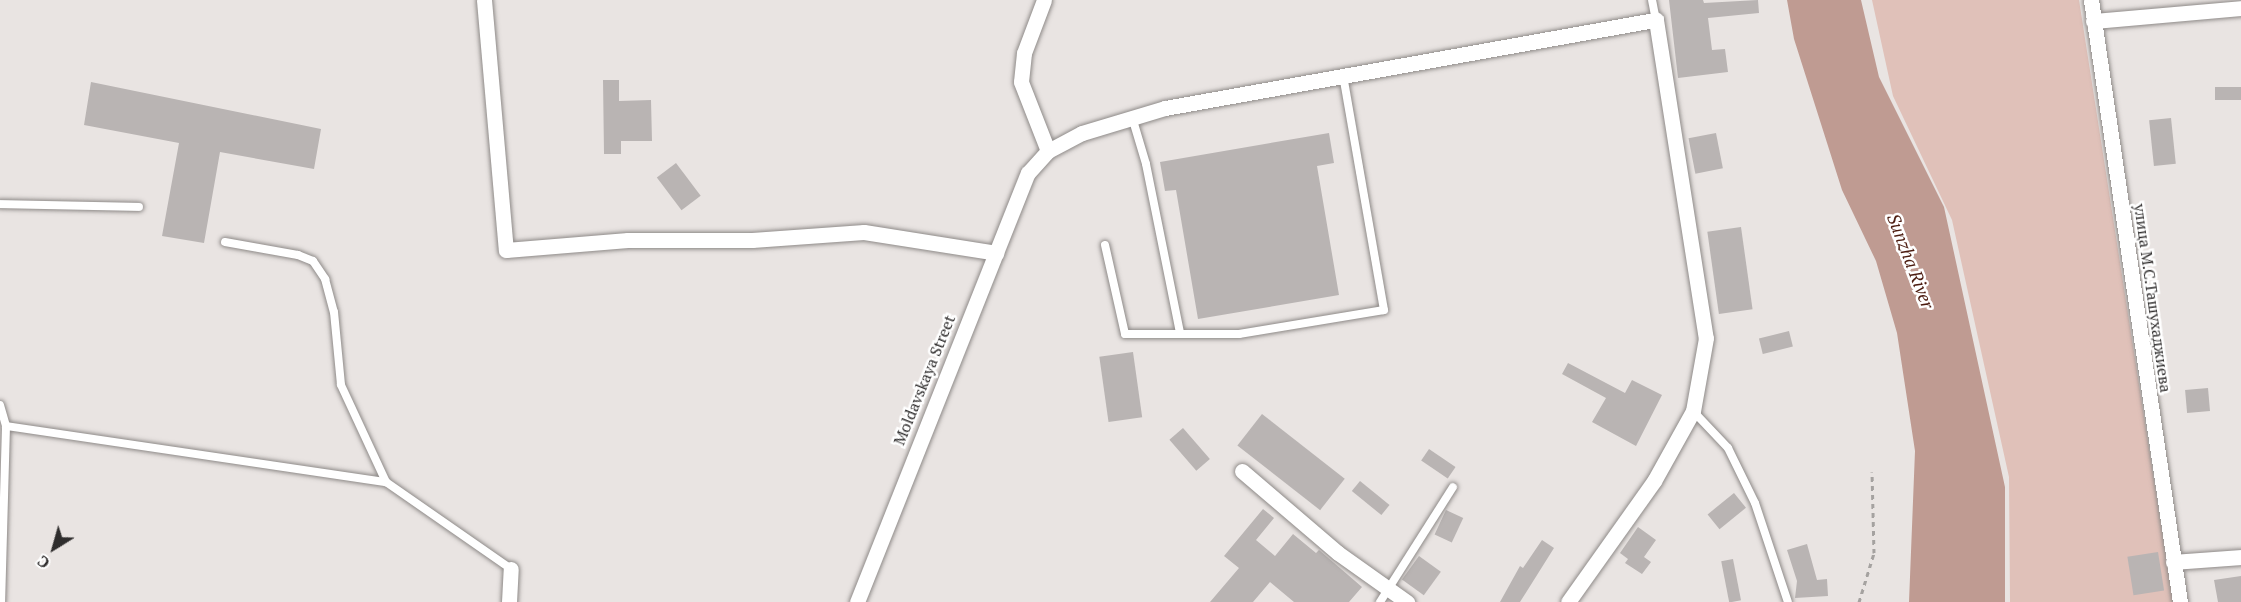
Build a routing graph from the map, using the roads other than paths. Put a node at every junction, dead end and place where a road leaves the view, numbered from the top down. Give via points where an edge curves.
1 (484, 0) edge
2 (1044, 0) edge
3 (1652, 0) edge
4 (2091, 0) edge
5 (2241, 8) edge
6 (1656, 20) junction
7 (2093, 21) junction
8 (1343, 75) junction
9 (1132, 117) junction
10 (1048, 151) junction
11 (0, 204) edge
12 (139, 207) dead end
13 (225, 242) dead end
14 (1105, 245) dead end
15 (996, 253) junction
16 (1180, 333) junction
17 (0, 405) edge
18 (1693, 411) junction
19 (6, 426) junction
20 (1242, 471) dead end
21 (386, 482) junction
22 (1453, 487) dead end
23 (2241, 557) edge
24 (2173, 562) junction
25 (511, 569) joint
26 (1384, 595) edge
27 (1, 602) edge
28 (509, 602) edge
29 (857, 602) edge
30 (1407, 602) edge
31 (1568, 602) edge
32 (1788, 602) edge
33 (2180, 602) edge

1 - 15 street via 506,250 628,240 752,240 864,232
2 - 10 street via 1024,53 1021,82
3 - 6 lane
4 - 7 street, улица М.С.Ташухаджиева
5 - 7 street
6 - 8 street
6 - 18 street via 1706,338
7 - 24 street, улица М.С.Ташухаджиева
8 - 9 street
8 - 16 lane via 1384,310 1239,334
9 - 10 street via 1082,133
9 - 16 lane via 1146,164
10 - 15 street, Moldavskaya Street via 1028,173
11 - 12 lane
13 - 21 lane via 314,261 325,279 334,312 341,385
14 - 16 lane via 1125,334
15 - 29 street, Moldavskaya Street
17 - 19 lane
18 - 31 street via 1654,481
18 - 32 lane via 1728,448 1755,503
19 - 21 lane
19 - 27 lane
20 - 26 street
21 - 25 lane
22 - 26 lane
23 - 24 street
24 - 33 street, улица М.С.Ташухаджиева
25 - 28 street
26 - 30 street

